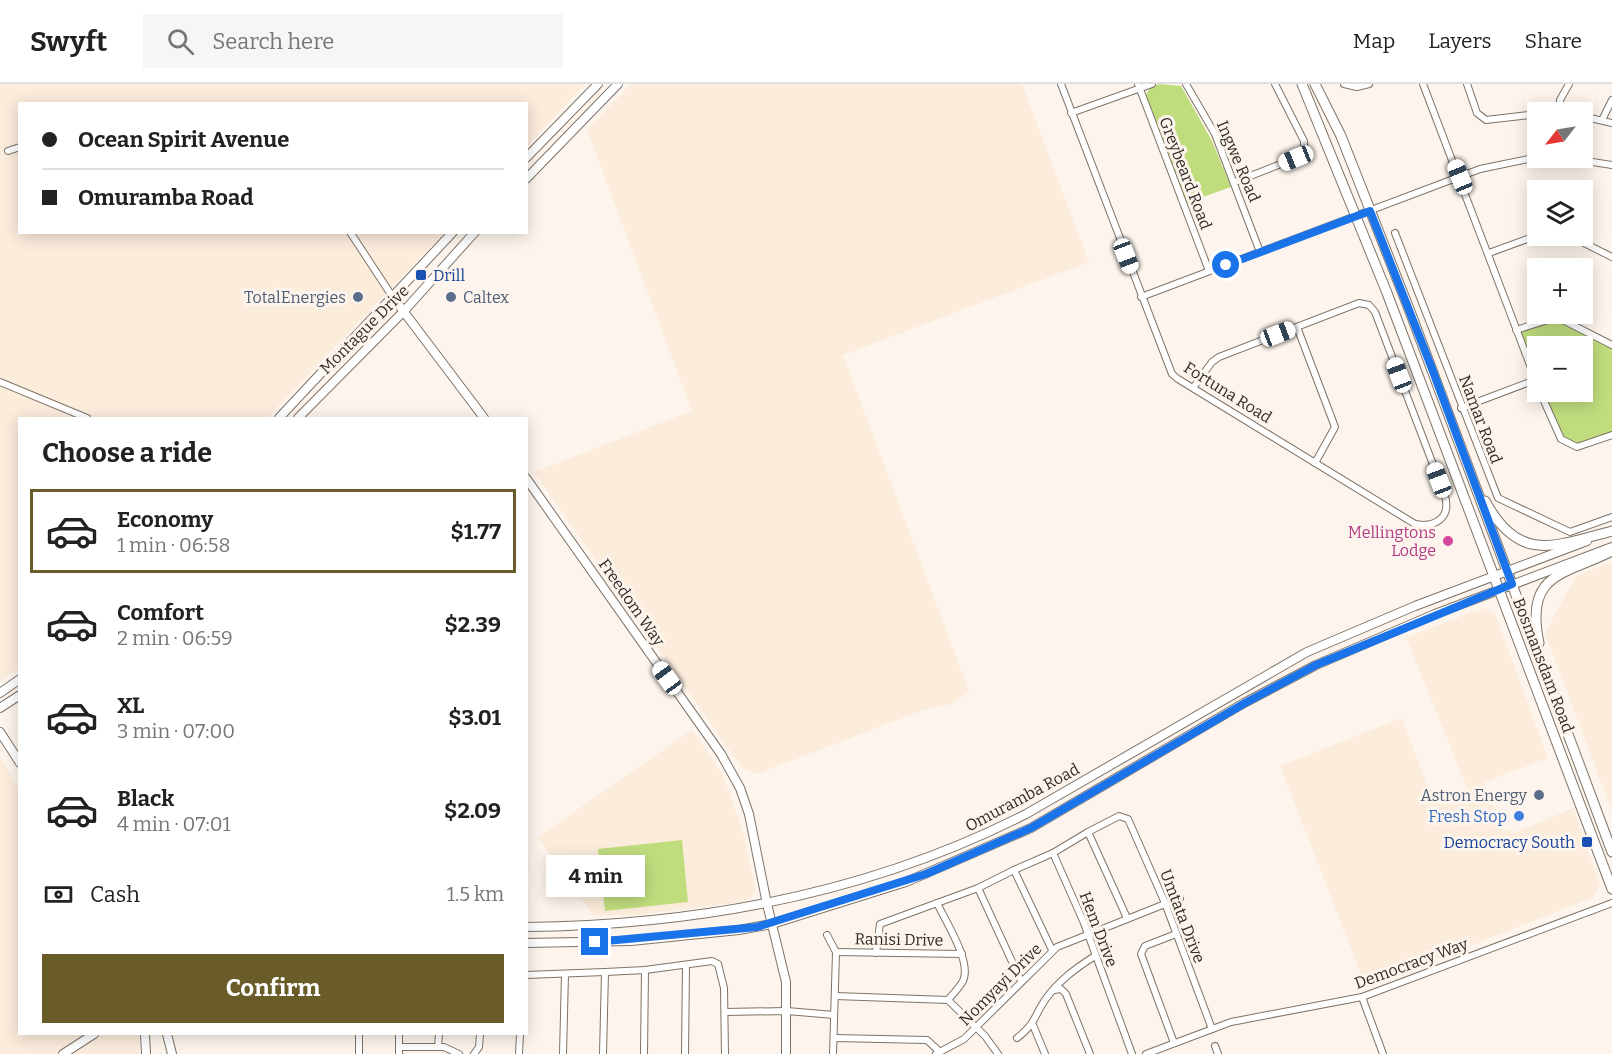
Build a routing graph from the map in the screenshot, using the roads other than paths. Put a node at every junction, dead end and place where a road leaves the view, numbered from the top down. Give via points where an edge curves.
1 (598, 84) edge
2 (618, 84) edge
3 (1061, 84) edge
4 (1152, 84) edge
5 (1186, 84) edge
6 (1275, 84) edge
7 (1302, 84) edge
8 (1316, 84) edge
9 (1344, 84) edge
10 (1369, 84) edge
11 (1423, 84) edge
12 (1467, 84) edge
13 (1569, 84) edge
14 (1138, 86) edge
15 (1612, 100) edge
16 (1560, 102) edge
17 (1071, 113) junction
18 (1527, 115) edge
19 (1593, 119) edge
20 (1602, 120) junction
21 (1612, 123) edge
22 (18, 148) edge
23 (8, 151) dead end
24 (528, 156) edge
25 (1527, 159) edge
26 (1593, 162) edge
27 (1612, 165) edge
28 (528, 177) edge
29 (1460, 177) junction
30 (1235, 182) junction
31 (1370, 211) junction
32 (1355, 217) junction
33 (1395, 233) dead end
34 (351, 234) edge
35 (451, 234) edge
36 (473, 234) edge
37 (1527, 239) edge
38 (1590, 246) edge
39 (1260, 252) junction
40 (1489, 253) junction
41 (1612, 257) edge
42 (1209, 272) junction
43 (392, 296) junction
44 (1141, 297) junction
45 (404, 311) junction
46 (1297, 327) junction
47 (1516, 330) junction
48 (1612, 345) edge
49 (1527, 359) edge
50 (0, 382) edge
51 (1527, 386) edge
52 (1193, 388) junction
53 (1544, 402) edge
54 (1461, 408) junction
55 (85, 417) edge
56 (280, 417) edge
57 (299, 417) edge
58 (483, 417) edge
59 (1612, 435) edge
60 (1315, 463) junction
61 (1472, 478) junction
62 (528, 481) edge
63 (1612, 517) edge
64 (1612, 531) edge
65 (1612, 549) edge
66 (1507, 572) junction
67 (1494, 577) junction
68 (1512, 584) junction
69 (1498, 589) junction
70 (1544, 670) junction
71 (18, 680) edge
72 (0, 693) edge
73 (18, 696) edge
74 (0, 708) edge
75 (0, 732) edge
76 (18, 760) edge
77 (1088, 832) junction
78 (1612, 852) edge
79 (1053, 853) junction
80 (1014, 870) junction
81 (978, 888) junction
82 (1612, 889) edge
83 (1180, 898) dead end
84 (937, 903) junction
85 (1165, 903) junction
86 (1612, 903) edge
87 (767, 904) junction
88 (1126, 918) junction
89 (772, 924) junction
90 (528, 927) edge
91 (1087, 933) junction
92 (1176, 934) junction
93 (827, 935) dead end
94 (528, 943) edge
95 (1052, 950) junction
96 (836, 952) junction
97 (876, 952) junction
98 (962, 954) junction
99 (1095, 956) junction
100 (686, 965) junction
101 (645, 970) junction
102 (605, 972) junction
103 (565, 974) junction
104 (528, 975) edge
105 (1021, 981) junction
106 (1054, 990) junction
107 (835, 996) junction
108 (1362, 997) junction
109 (948, 1000) junction
110 (787, 1011) junction
111 (725, 1012) junction
112 (834, 1015) junction
113 (1033, 1025) junction
114 (976, 1027) junction
115 (1212, 1029) junction
116 (92, 1035) edge
117 (145, 1035) edge
118 (167, 1035) edge
119 (359, 1035) edge
120 (439, 1035) edge
121 (480, 1035) edge
122 (520, 1035) edge
123 (834, 1038) junction
124 (1017, 1038) dead end
125 (1174, 1043) junction
126 (1215, 1046) dead end
127 (438, 1047) junction
128 (399, 1050) edge
129 (996, 1051) edge
130 (937, 1053) edge
131 (63, 1054) edge
132 (146, 1054) edge
133 (172, 1054) edge
134 (359, 1054) edge
135 (459, 1054) edge
136 (474, 1054) edge
137 (519, 1054) edge
138 (562, 1054) edge
139 (603, 1054) edge
140 (644, 1054) edge
141 (685, 1054) edge
142 (725, 1054) edge
143 (786, 1054) edge
144 (833, 1054) edge
145 (988, 1054) edge
146 (1045, 1054) edge
147 (1090, 1054) edge
148 (1132, 1054) edge
149 (1146, 1054) edge
150 (1218, 1054) edge
151 (1383, 1054) edge

1 - 24 main road
2 - 28 main road
3 - 17 street, Fortuna Road
4 - 14 street
5 - 30 street, Ingwe Road via 1215,134
6 - 30 street via 1304,141 1304,149 1296,158
7 - 32 main road, Bosmansdam Road
8 - 31 main road, Bosmansdam Road
9 - 10 street
11 - 29 street
12 - 18 street via 1477,113 1486,120
13 - 16 street
14 - 17 street
14 - 42 street, Greybeard Road
15 - 20 street
17 - 44 street, Fortuna Road
19 - 20 street
20 - 21 street
22 - 23 street
25 - 29 street
26 - 27 street
29 - 31 street
29 - 40 street
30 - 39 street, Ingwe Road
31 - 32 street
31 - 61 main road, Bosmansdam Road
32 - 39 street
32 - 67 main road, Bosmansdam Road
33 - 54 street, Namar Road
34 - 43 street
35 - 43 main road, Montague Drive
36 - 45 main road, Montague Drive
37 - 40 street
38 - 41 street
39 - 42 street
40 - 47 street
42 - 44 street
43 - 45 main road
43 - 56 main road, Montague Drive
44 - 52 street, Fortuna Road via 1170,371
45 - 57 main road, Montague Drive
45 - 58 main road
46 - 52 street via 1215,359
46 - 60 street via 1335,425
46 - 60 street, Fortuna Road via 1359,303 1372,307 1448,507 1444,517 1415,524
47 - 48 street via 1557,317
47 - 49 street
50 - 55 street
51 - 54 street
52 - 60 street, Fortuna Road
53 - 59 street via 1561,439 1577,447
54 - 63 street, Namar Road via 1495,493 1502,501 1570,532
61 - 64 main road via 1499,526 1525,543 1561,544
61 - 66 main road, Bosmansdam Road
62 - 87 main road, Freedom Way via 726,763 749,814
64 - 66 main road, Omuramba Road
65 - 68 main road, Omuramba Road
65 - 70 main road via 1560,572 1543,591 1535,624
66 - 67 main road, Omuramba Road
66 - 68 main road, Bosmansdam Road
67 - 69 main road, Bosmansdam Road
67 - 87 main road, Omuramba Road via 1414,606 1287,662 1105,769 950,850 860,880
68 - 69 main road, Omuramba Road
68 - 70 main road, Bosmansdam Road
69 - 82 main road, Bosmansdam Road
69 - 89 main road, Omuramba Road via 1316,665 995,845 906,882
70 - 78 main road, Bosmansdam Road
71 - 72 main road
73 - 74 main road
75 - 76 main road
77 - 79 street
77 - 85 street, Umtata Drive via 1099,824 1124,816 1128,819
77 - 88 street
79 - 80 street
79 - 91 street, Hem Drive
80 - 81 street
80 - 95 street
81 - 84 street
81 - 105 street
83 - 85 street, Nomyayi Drive
84 - 97 street via 880,924
84 - 98 street
85 - 88 street, Nomyayi Drive
85 - 92 street, Umtata Drive
86 - 108 street, Democracy Way
87 - 89 main road, Freedom Way
87 - 90 main road, Omuramba Road via 598,926
88 - 91 street, Nomyayi Drive
89 - 94 main road, Omuramba Road via 631,941
89 - 110 main road, Freedom Way via 786,982
91 - 95 street, Nomyayi Drive
91 - 99 street, Hem Drive
92 - 115 street, Umtata Drive
92 - 125 street via 1145,946 1140,954
93 - 96 street
95 - 105 street, Nomyayi Drive
96 - 97 street, Ranisi Drive
96 - 107 street
97 - 98 street, Ranisi Drive
98 - 109 street via 963,980
99 - 106 street
99 - 148 street, Hem Drive
100 - 101 street
100 - 111 street via 712,961 721,967
100 - 141 street
101 - 102 street
101 - 140 street
102 - 103 street
102 - 139 street
103 - 104 street
103 - 138 street
105 - 114 street, Nomyayi Drive
106 - 113 street
106 - 147 street via 1061,989 1066,994
107 - 109 street
107 - 112 street
108 - 115 street, Democracy Way
108 - 151 street
109 - 114 street
110 - 111 street
110 - 112 street
110 - 143 main road, Freedom Way
111 - 142 street
112 - 123 street
113 - 124 street
113 - 146 street
114 - 129 street
114 - 130 street, Nomyayi Drive via 964,1039
115 - 125 street, Democracy Way
116 - 131 main road
117 - 132 main road
118 - 133 main road
119 - 134 street
120 - 127 street
121 - 136 street
122 - 137 street
123 - 130 street via 927,1040
123 - 144 street
125 - 149 street, Democracy Way
126 - 150 street
127 - 128 street
127 - 135 street
129 - 145 street

